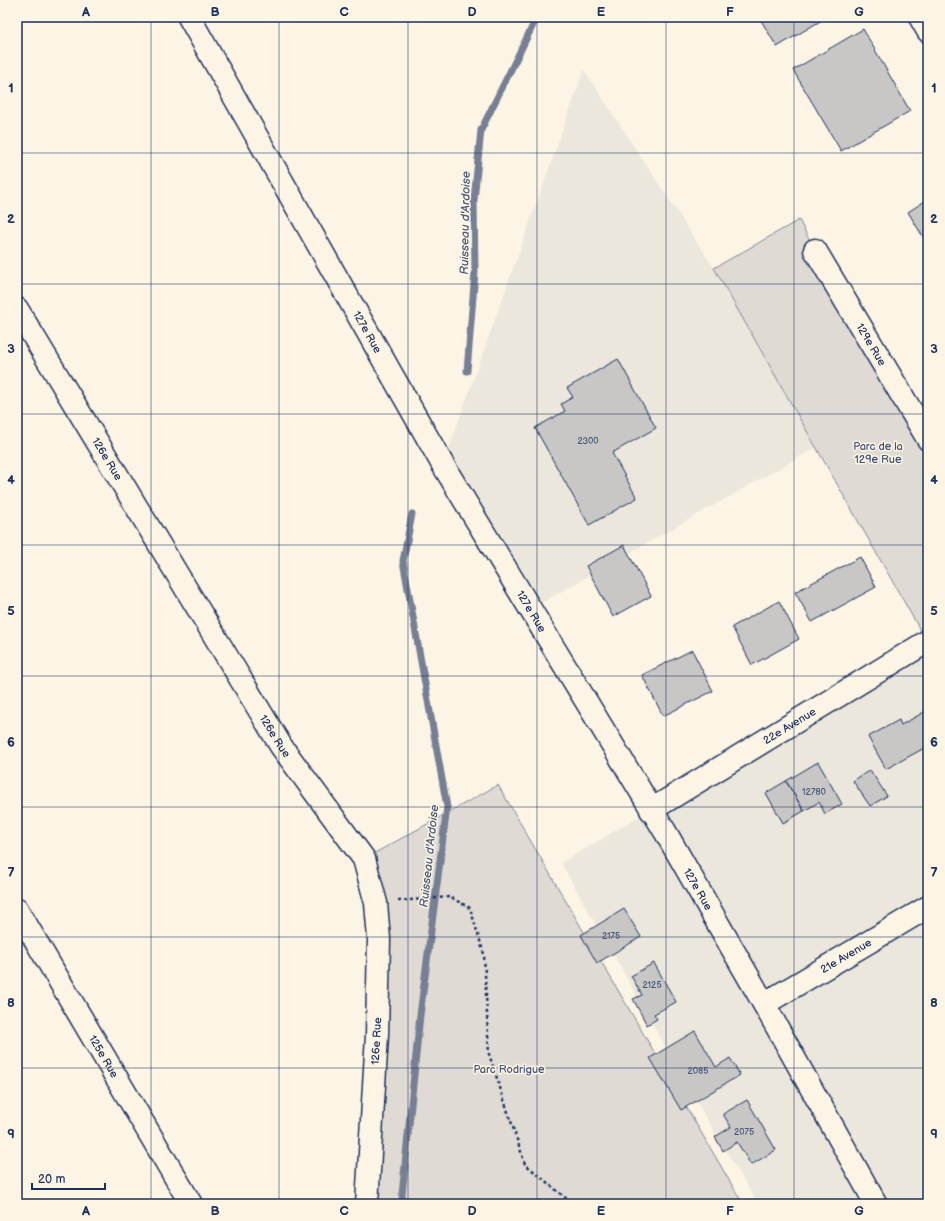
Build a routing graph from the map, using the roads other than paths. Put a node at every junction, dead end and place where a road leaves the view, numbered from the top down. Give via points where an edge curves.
1 (189, 17) edge
2 (920, 17) edge
3 (928, 31) edge
4 (815, 250) dead end
5 (17, 309) edge
6 (928, 439) edge
7 (928, 641) edge
8 (651, 810) junction
9 (928, 907) edge
10 (17, 909) edge
11 (764, 1004) junction
12 (191, 1204) edge
13 (367, 1204) edge
14 (876, 1204) edge

1 - 8 street, 127e Rue via 443,465
2 - 3 street
4 - 6 street, 129e Rue
5 - 13 street, 126e Rue via 281,746 364,859 376,903 379,939 377,1035
7 - 8 street, 22e Avenue
8 - 11 street, 127e Rue
9 - 11 street, 21e Avenue
10 - 12 street, 125e Rue
11 - 14 street, 127e Rue

